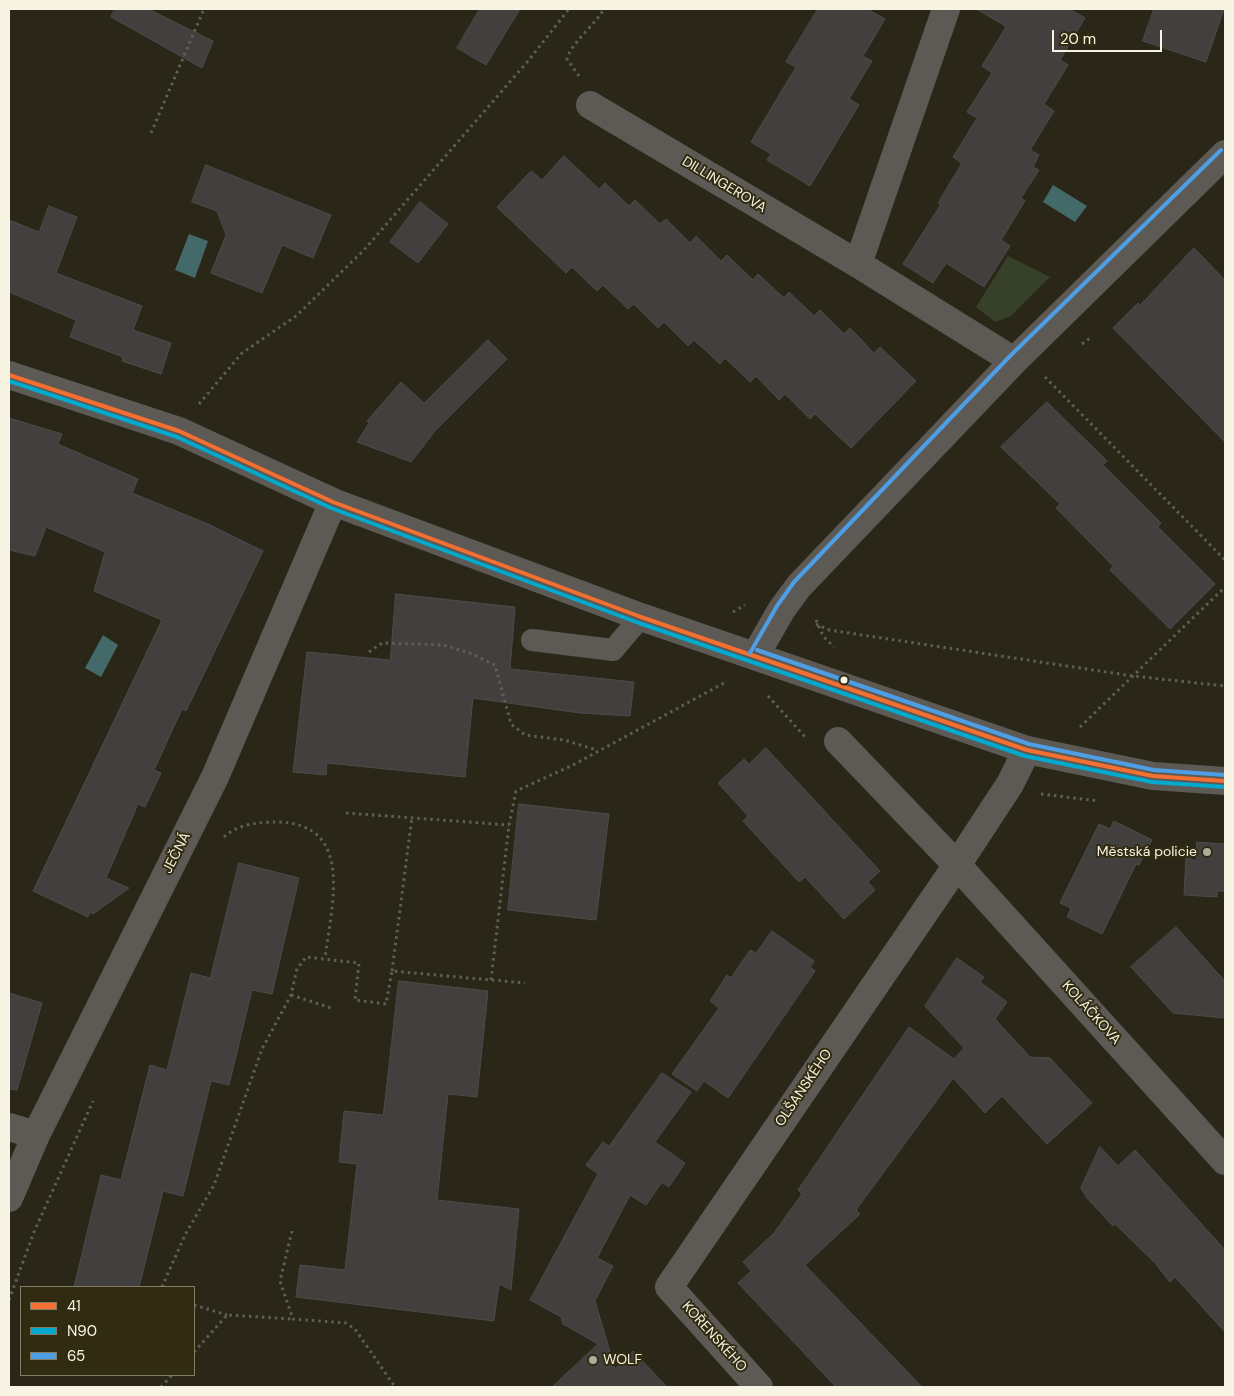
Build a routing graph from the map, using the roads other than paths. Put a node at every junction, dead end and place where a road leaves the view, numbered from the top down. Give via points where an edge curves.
1 (946, 9) edge
2 (590, 105) road end
3 (1225, 154) edge
4 (858, 264) junction
5 (1014, 361) junction
6 (9, 375) edge
7 (333, 502) junction
8 (641, 617) junction
9 (532, 640) dead end
10 (756, 656) junction
11 (838, 741) dead end
12 (1027, 750) junction
13 (1225, 782) edge
14 (957, 865) junction
15 (9, 1127) edge
16 (36, 1135) junction
17 (1225, 1161) edge
18 (9, 1198) edge
19 (669, 1287) joint
20 (759, 1387) edge

1 - 4 street
2 - 4 street, DILLINGEROVA
3 - 5 street
4 - 5 street, DILLINGEROVA
5 - 10 street via 799,586 782,608
6 - 7 street via 179,431
7 - 8 street
7 - 16 street, JEČNÁ via 215,777
8 - 9 lane via 614,650
8 - 10 street
10 - 12 street
11 - 14 street, KOLÁČKOVA
12 - 13 street via 1153,776
12 - 14 street via 1010,784
14 - 17 street, KOLÁČKOVA
14 - 19 street, OLŠANSKÉHO
15 - 16 street
16 - 18 street, JEČNÁ
19 - 20 street, KOŘENSKÉHO

